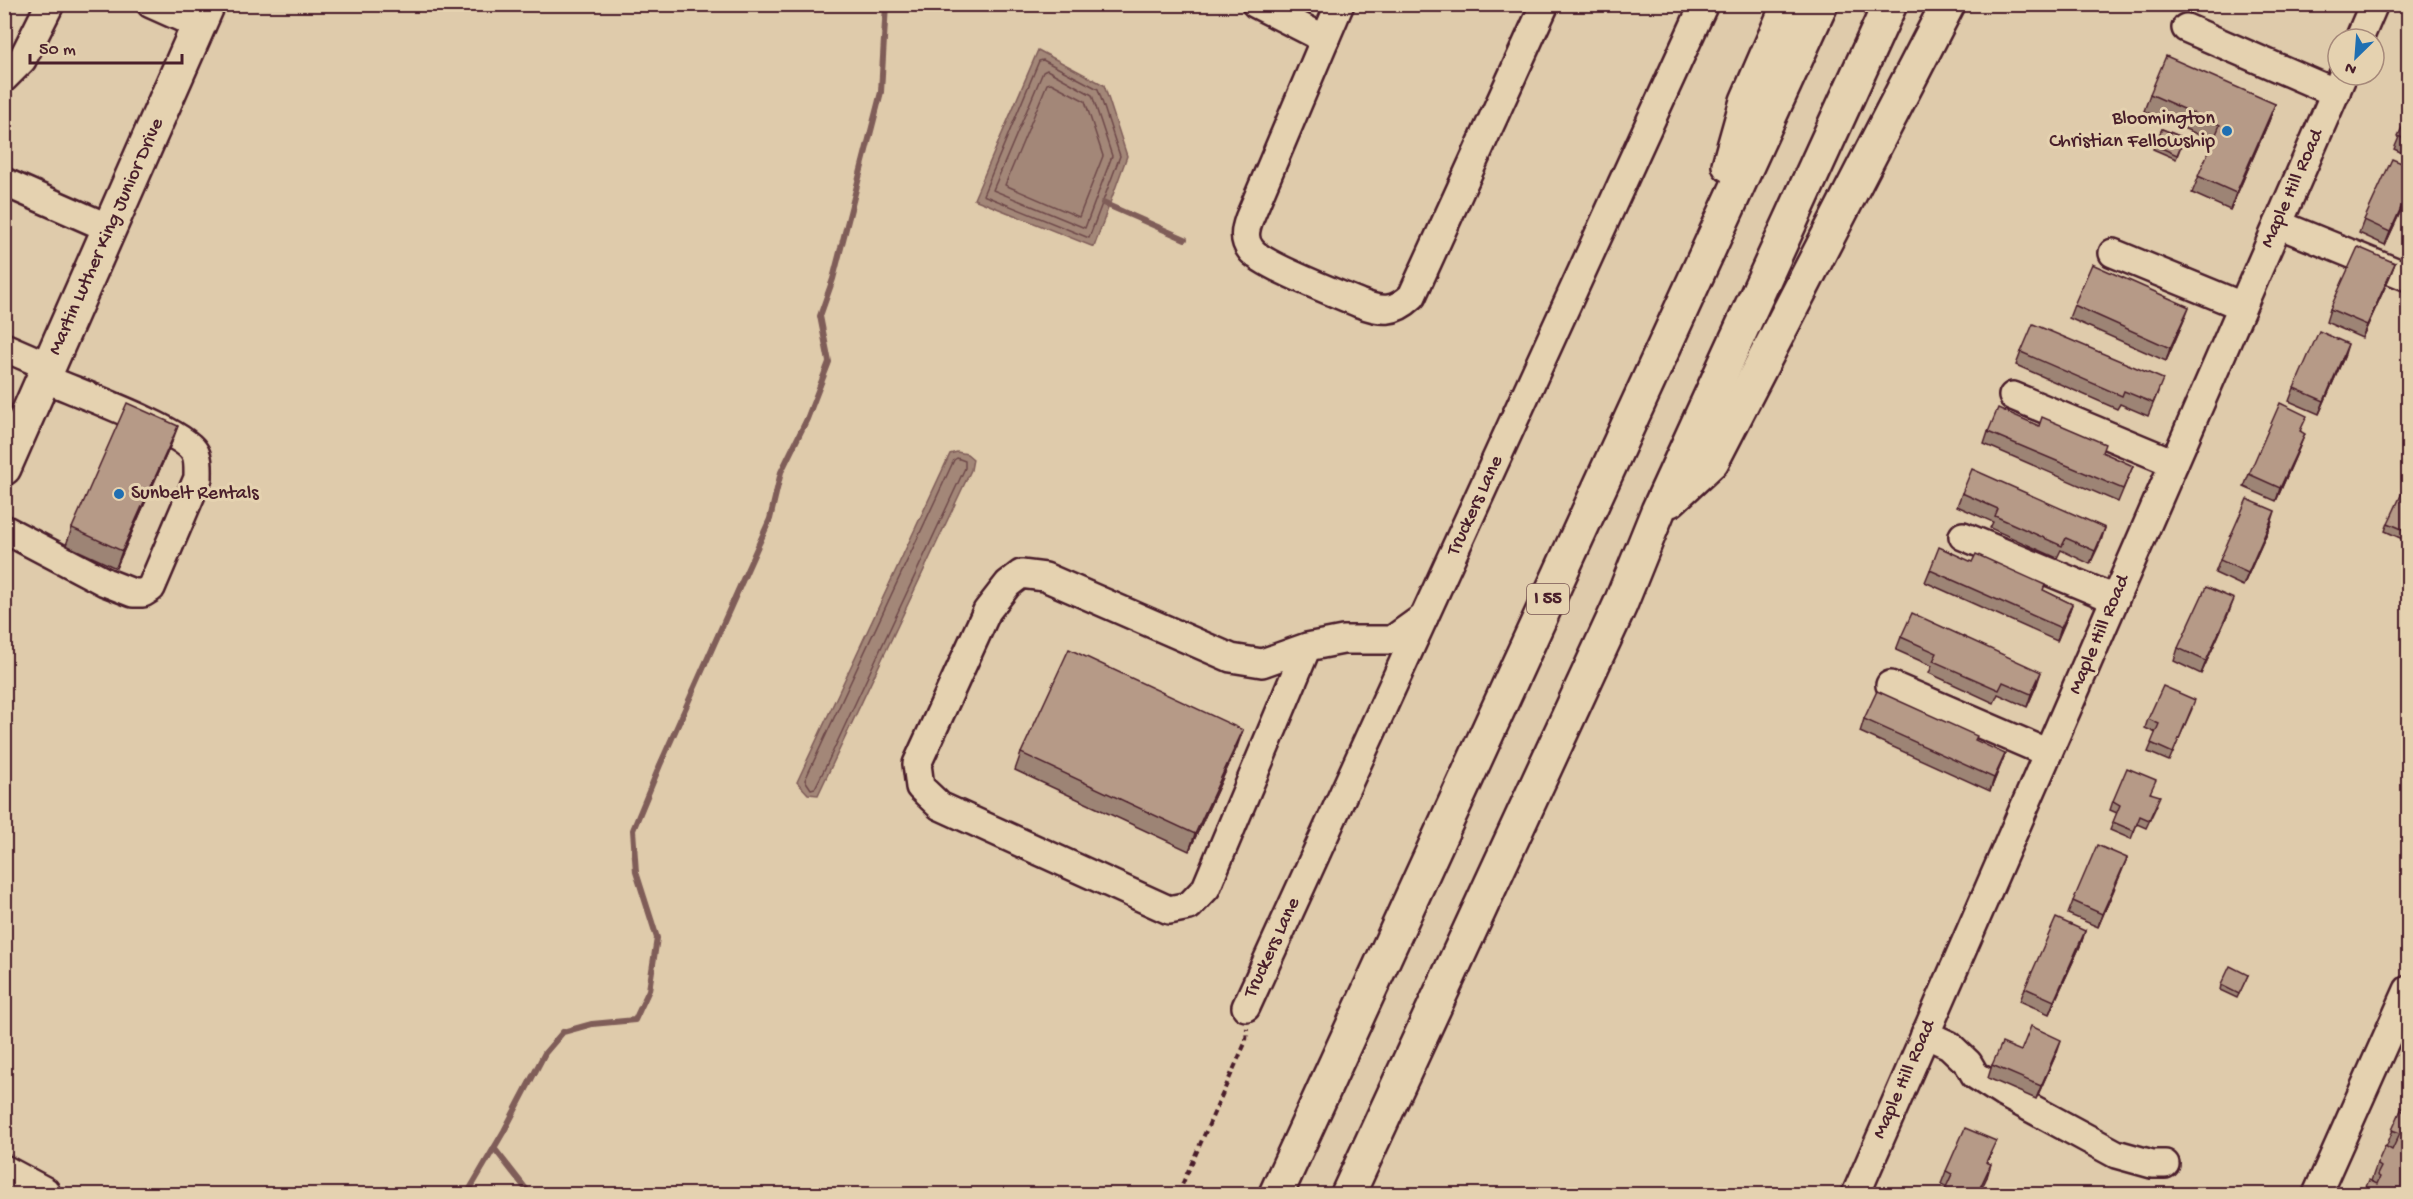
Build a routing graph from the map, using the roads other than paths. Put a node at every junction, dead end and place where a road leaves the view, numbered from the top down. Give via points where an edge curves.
1 (50, 4) edge
2 (151, 4) edge
3 (1256, 4) edge
4 (1340, 4) edge
5 (1545, 4) edge
6 (1704, 4) edge
7 (1790, 4) edge
8 (1821, 4) edge
9 (1890, 4) edge
10 (1948, 4) edge
11 (2374, 4) edge
12 (203, 15) edge
13 (2364, 27) edge
14 (2186, 28) dead end
15 (1325, 39) junction
16 (4, 78) edge
17 (2326, 79) edge
18 (2338, 87) edge
19 (4, 182) edge
20 (2278, 224) junction
21 (111, 229) junction
22 (2113, 253) dead end
23 (1703, 261) junction
24 (2409, 277) edge
25 (2242, 306) junction
26 (4, 347) edge
27 (47, 373) junction
28 (2013, 396) dead end
29 (2174, 464) junction
30 (4, 468) edge
31 (1658, 512) junction
32 (4, 529) edge
33 (1963, 536) dead end
34 (2115, 599) junction
35 (1424, 617) junction
36 (1307, 647) junction
37 (1890, 685) dead end
38 (2048, 753) junction
39 (2409, 990) edge
40 (1246, 1007) road end
41 (1925, 1034) junction
42 (2165, 1164) dead end
43 (4, 1169) edge
44 (45, 1194) edge
45 (1276, 1194) edge
46 (1348, 1194) edge
47 (1856, 1194) edge
48 (2317, 1194) edge

1 - 16 street via 22,60
2 - 12 street
3 - 15 street
4 - 15 street
5 - 15 street via 1412,296 1402,306 1387,310 1359,303 1258,258 1246,242 1249,219
6 - 35 street, Truckers Lane
7 - 23 main road via 1747,101
8 - 23 main road, I 55
9 - 31 main road
10 - 31 main road via 1712,461
11 - 13 street
12 - 21 main road, Martin Luther King Junior Drive
14 - 17 street
18 - 20 street, Maple Hill Road
19 - 21 street
20 - 24 street
20 - 25 street, Maple Hill Road
21 - 27 main road, Martin Luther King Junior Drive
22 - 25 street
23 - 45 main road, I 55
25 - 29 street, Maple Hill Road
26 - 27 street
27 - 30 main road, Martin Luther King Junior Drive
27 - 32 street via 174,434 194,450 198,478 151,588 143,593 105,582
28 - 29 street
29 - 34 street, Maple Hill Road
31 - 46 main road via 1620,605
33 - 34 street
34 - 38 street, Maple Hill Road
35 - 36 street via 1392,639 1343,640
35 - 40 street, Truckers Lane
36 - 36 street via 1262,663 1231,658 1045,577 1020,574 987,611 917,764 920,787 940,806 1169,910 1190,906 1206,888
37 - 38 street
38 - 41 street, Maple Hill Road
39 - 48 street
41 - 42 street via 1949,1045 1975,1075 2003,1093 2105,1149 2143,1162
41 - 47 street, Maple Hill Road
43 - 44 street via 30,1181

